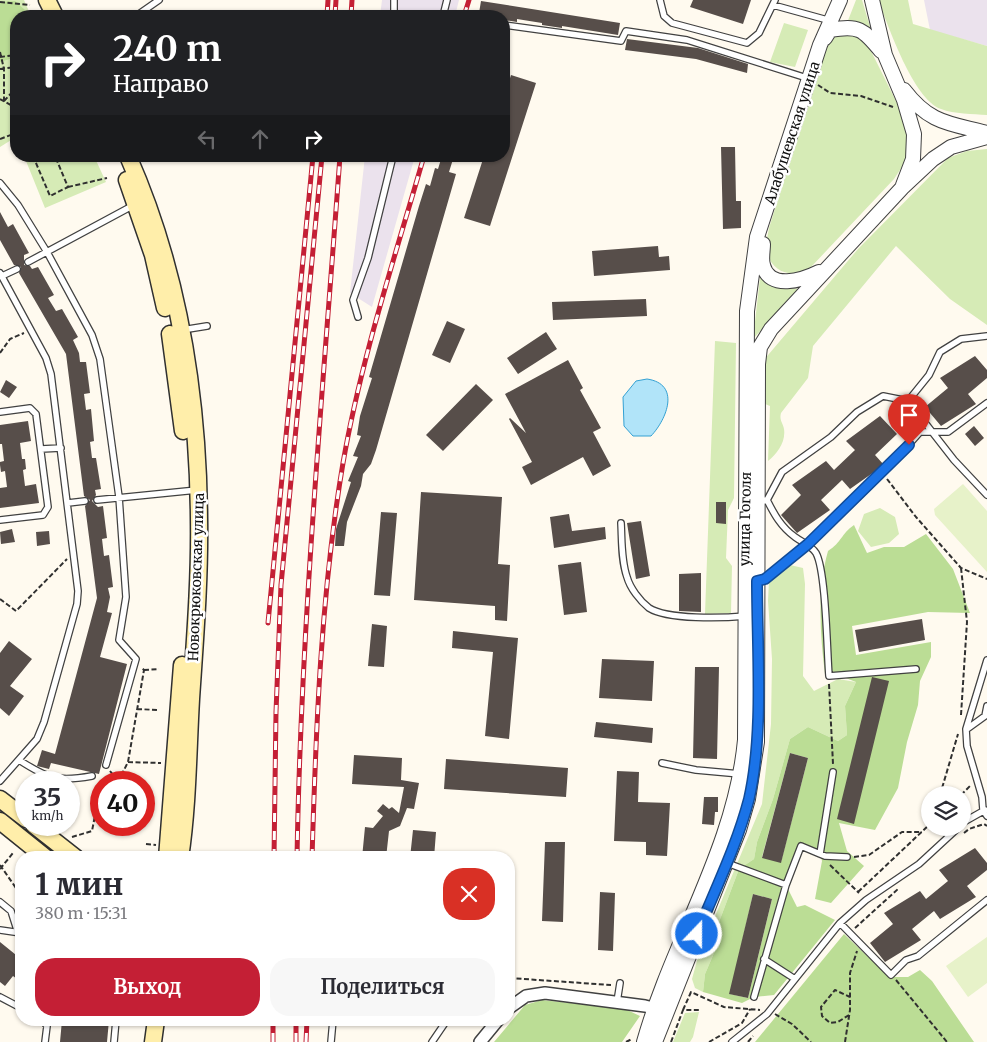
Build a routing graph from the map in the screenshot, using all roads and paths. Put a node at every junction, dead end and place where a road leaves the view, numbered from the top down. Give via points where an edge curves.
1 (159, 0) edge
2 (660, 0) edge
3 (840, 0) edge
4 (872, 0) edge
5 (0, 2) edge
6 (774, 2) edge
7 (30, 5) dead end
8 (145, 10) edge
9 (832, 21) junction
10 (510, 26) edge
11 (820, 45) junction
12 (0, 52) edge
13 (885, 55) junction
14 (0, 57) edge
15 (4, 68) junction
16 (10, 68) edge
17 (0, 69) edge
18 (894, 77) junction
19 (810, 79) junction
20 (10, 94) edge
21 (0, 99) edge
22 (904, 100) junction
23 (4, 101) junction
24 (10, 104) edge
25 (987, 133) edge
26 (987, 138) edge
27 (36, 162) edge
28 (58, 162) edge
29 (129, 162) edge
30 (392, 162) edge
31 (107, 178) dead end
32 (0, 183) edge
33 (68, 187) junction
34 (902, 188) junction
35 (141, 203) junction
36 (764, 221) junction
37 (47, 252) junction
38 (28, 262) dead end
39 (828, 266) junction
40 (16, 269) dead end
41 (1, 275) edge
42 (358, 317) dead end
43 (207, 326) dead end
44 (30, 330) junction
45 (180, 330) junction
46 (987, 336) edge
47 (0, 353) edge
48 (746, 367) joint
49 (908, 401) junction
50 (987, 403) edge
51 (0, 412) edge
52 (933, 434) junction
53 (61, 448) junction
54 (41, 449) junction
55 (882, 473) junction
56 (193, 490) junction
57 (987, 495) edge
58 (119, 497) junction
59 (97, 500) dead end
60 (85, 501) dead end
61 (756, 501) junction
62 (68, 504) junction
63 (0, 520) edge
64 (621, 523) dead end
65 (808, 544) junction
66 (74, 552) junction
67 (961, 568) junction
68 (987, 579) edge
69 (750, 582) junction
70 (0, 599) edge
71 (746, 616) junction
72 (136, 659) junction
73 (987, 660) edge
74 (159, 669) dead end
75 (916, 669) dead end
76 (144, 670) junction
77 (829, 676) junction
78 (987, 706) edge
79 (137, 709) junction
80 (157, 710) dead end
81 (986, 718) edge
82 (961, 719) dead end
83 (963, 728) junction
84 (19, 760) junction
85 (128, 762) junction
86 (163, 763) dead end
87 (662, 763) dead end
88 (106, 765) joint
89 (111, 771) edge
90 (124, 771) edge
91 (833, 772) joint
92 (742, 774) junction
93 (90, 776) edge
94 (0, 781) edge
95 (976, 781) junction
96 (943, 786) edge
97 (971, 786) edge
98 (0, 799) edge
99 (985, 810) edge
100 (15, 811) edge
101 (987, 816) edge
102 (971, 818) edge
103 (0, 821) edge
104 (987, 826) edge
105 (971, 828) edge
106 (921, 832) edge
107 (90, 833) edge
108 (921, 834) edge
109 (48, 836) edge
110 (949, 836) edge
111 (69, 838) dead end
112 (37, 851) edge
113 (67, 851) edge
114 (168, 851) edge
115 (180, 851) edge
116 (13, 853) dead end
117 (820, 854) junction
118 (847, 857) joint
119 (721, 861) junction
120 (0, 865) edge
121 (0, 869) edge
122 (786, 885) junction
123 (902, 886) dead end
124 (15, 887) edge
125 (858, 892) junction
126 (866, 900) junction
127 (987, 900) edge
128 (0, 902) edge
129 (15, 921) edge
130 (840, 923) junction
131 (0, 930) edge
132 (15, 932) edge
133 (849, 933) junction
134 (859, 944) junction
135 (764, 959) junction
136 (891, 975) junction
137 (515, 978) edge
138 (795, 979) junction
139 (620, 984) joint
140 (0, 997) edge
141 (754, 997) dead end
142 (850, 997) junction
143 (515, 1002) edge
144 (616, 1002) junction
145 (15, 1005) edge
146 (778, 1007) dead end
147 (750, 1009) junction
148 (660, 1010) junction
149 (683, 1010) junction
150 (701, 1010) dead end
151 (767, 1014) junction
152 (849, 1015) junction
153 (47, 1026) edge
154 (115, 1026) edge
155 (144, 1026) edge
156 (155, 1026) edge
157 (332, 1026) edge
158 (443, 1026) edge
159 (493, 1026) edge
160 (754, 1035) dead end
161 (640, 1040) edge
162 (45, 1042) edge
163 (114, 1042) edge
164 (142, 1042) edge
165 (153, 1042) edge
166 (331, 1042) edge
167 (432, 1042) edge
168 (480, 1042) edge
169 (626, 1042) edge
170 (655, 1042) edge
171 (671, 1042) edge
172 (709, 1042) edge
173 (732, 1042) edge
174 (748, 1042) edge
175 (812, 1042) edge
176 (845, 1042) edge
177 (947, 1042) edge

1 - 8 lane
2 - 6 lane via 664,16 672,23 747,44 758,33
3 - 9 street, Алабушевская улица
4 - 13 street, Алабушевская улица
5 - 7 path
6 - 9 lane
9 - 11 street, Алабушевская улица
10 - 19 lane via 621,42 626,31 687,40
11 - 13 street, Алабушевская улица via 830,30 851,27 866,33
11 - 19 street, Алабушевская улица
12 - 14 path
13 - 18 street, Алабушевская улица
14 - 15 path
15 - 16 path
15 - 17 path
15 - 23 path
18 - 22 street, Алабушевская улица
18 - 25 street via 916,106 932,118
19 - 22 path via 830,93 861,96 892,108
19 - 36 street, Алабушевская улица
20 - 23 path
21 - 23 path
22 - 34 street, Алабушевская улица via 914,134 913,159
23 - 24 path
26 - 34 street via 951,146
27 - 33 path via 50,196
28 - 33 path
29 - 35 main road, Новокрюковская улица
30 - 42 lane via 354,300
31 - 33 path
32 - 37 lane
34 - 39 street, Алабушевская улица
35 - 37 lane
35 - 45 main road, Новокрюковская улица via 167,263
35 - 56 main road, Новокрюковская улица via 162,293
36 - 39 street, Алабушевская улица via 762,263 770,276 795,282
36 - 48 street, Алабушевская улица via 751,267
37 - 38 lane
37 - 58 lane via 92,334 100,359
39 - 61 street, Алабушевская улица via 771,329 760,347
40 - 41 lane
41 - 44 lane
43 - 45 lane
44 - 47 path via 10,339
44 - 53 lane via 51,374
45 - 56 main road, Новокрюковская улица via 191,395
46 - 49 lane via 962,339 940,352 929,375
48 - 61 street, улица Гоголя
49 - 52 lane
49 - 61 lane via 883,396 857,412 831,438 782,472
50 - 52 lane via 948,432
51 - 54 lane via 30,408 36,414
52 - 55 lane via 920,432
52 - 57 lane
53 - 54 lane
53 - 62 lane
54 - 63 lane via 48,507 43,515
55 - 65 lane
55 - 67 path
56 - 58 lane
56 - 114 main road, Новокрюковская улица
56 - 115 main road, Новокрюковская улица via 197,613
58 - 59 lane
58 - 72 lane via 126,597 119,640
60 - 62 lane
61 - 65 lane via 795,538
61 - 69 street, улица Гоголя
62 - 66 lane
64 - 71 lane via 627,578 636,595 650,608 668,614
65 - 69 lane via 765,579
65 - 77 lane via 816,554 822,576
66 - 70 path via 16,611
66 - 84 lane via 78,591 68,639 44,722 37,739
67 - 68 path
67 - 82 path via 967,622
69 - 71 street, улица Гоголя
69 - 119 street via 757,742 740,830
71 - 92 street, улица Гоголя
72 - 76 path
72 - 88 lane
73 - 83 lane
74 - 76 path
75 - 77 lane
76 - 79 path
77 - 91 path
78 - 81 lane
79 - 80 path
79 - 85 path
81 - 83 lane
83 - 95 lane
83 - 96 path
84 - 93 lane via 41,775 66,781
84 - 94 lane
85 - 86 path
85 - 90 path
87 - 92 lane
88 - 89 path
91 - 117 lane
92 - 119 street, улица Гоголя
95 - 97 path
95 - 99 lane
98 - 100 main road
99 - 101 lane
99 - 102 lane
103 - 112 main road
104 - 105 path
106 - 118 path via 902,832 869,855
107 - 111 path
108 - 125 path
109 - 113 main road
110 - 126 lane via 919,864
116 - 121 path
117 - 118 lane
117 - 122 lane via 801,846
117 - 125 path
119 - 122 lane
119 - 148 street, улица Гоголя
120 - 124 path
122 - 135 lane
123 - 133 path
125 - 126 path
126 - 130 lane
127 - 136 lane via 918,956 906,960
128 - 129 lane via 11,911
130 - 133 lane
130 - 138 lane
131 - 132 lane
133 - 134 lane
134 - 136 lane
134 - 142 path via 850,973
135 - 138 lane
135 - 141 lane
136 - 177 path
137 - 139 path
138 - 151 lane
139 - 144 lane
140 - 145 lane
142 - 152 path
142 - 152 path via 834,990 821,1007 822,1016 830,1023
143 - 144 street via 526,996 545,993
144 - 148 street
146 - 175 path via 773,1013 792,1024
147 - 149 path via 724,1007 691,992
147 - 151 path
147 - 172 path via 742,1022
148 - 161 street, улица Гоголя
148 - 170 street, улица Гоголя
149 - 150 path
149 - 171 path
151 - 173 lane
152 - 176 path
153 - 162 lane
154 - 163 lane
155 - 164 main road
156 - 165 main road
157 - 166 lane
158 - 167 lane
159 - 168 street
160 - 174 path
161 - 169 path

